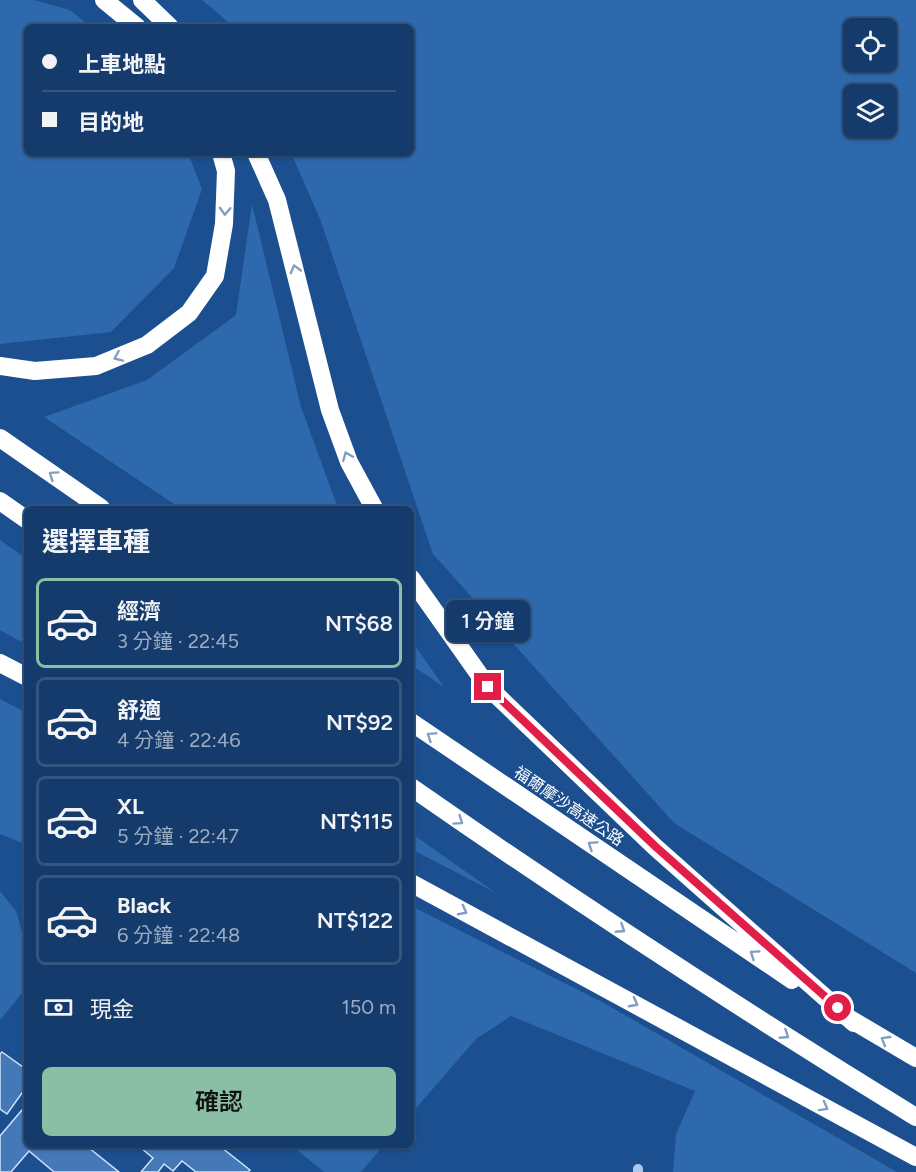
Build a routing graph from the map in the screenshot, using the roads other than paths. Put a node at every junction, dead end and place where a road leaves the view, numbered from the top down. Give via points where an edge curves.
1 (104, 0) edge
2 (142, 0) edge
3 (133, 24) edge
4 (167, 24) edge
5 (222, 156) edge
6 (257, 156) edge
7 (0, 366) edge
8 (0, 438) edge
9 (0, 501) edge
10 (98, 506) edge
11 (373, 506) edge
12 (24, 518) edge
13 (414, 582) edge
14 (0, 663) edge
15 (24, 675) edge
16 (414, 724) edge
17 (414, 789) edge
18 (414, 885) edge
19 (854, 1023) junction
20 (916, 1058) edge
21 (916, 1117) edge
22 (916, 1157) edge

1 - 3 highway
2 - 4 highway
5 -> 7 highway via 226,171 224,224 215,276 189,313 147,345 96,366 35,371
11 -> 6 highway via 349,462 330,410 276,200
10 -> 8 highway
9 - 12 highway
13 - 19 highway via 488,687 656,847
14 - 15 highway
19 -> 16 highway, 福爾摩沙高速公路
17 -> 21 highway via 813,1054
18 -> 22 highway
20 -> 19 highway, 福爾摩沙高速公路

